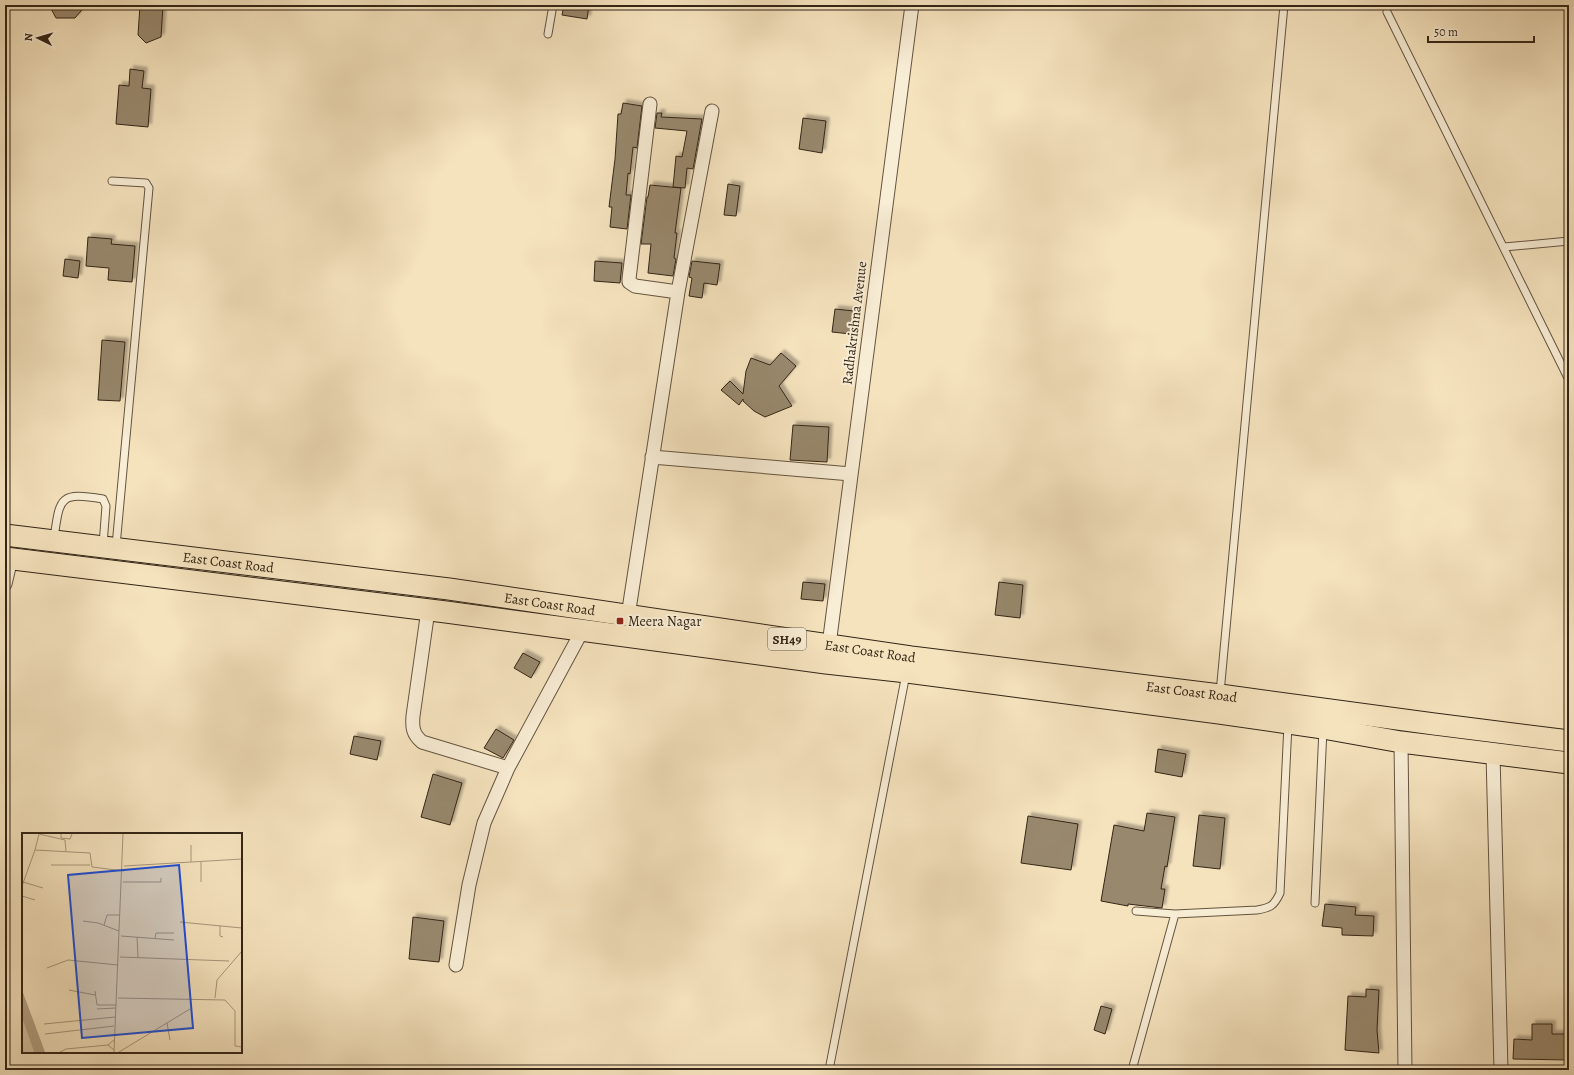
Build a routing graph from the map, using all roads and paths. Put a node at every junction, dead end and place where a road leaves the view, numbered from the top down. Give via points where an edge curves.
1 (553, 5) edge
2 (912, 5) edge
3 (1284, 5) edge
4 (1387, 12) dead end
5 (548, 34) dead end
6 (650, 104) dead end
7 (712, 111) dead end
8 (112, 181) dead end
9 (1569, 241) edge
10 (1504, 247) junction
11 (678, 292) junction
12 (1569, 380) edge
13 (652, 457) junction
14 (851, 474) junction
15 (54, 541) junction
16 (10, 547) edge
17 (109, 547) junction
18 (5, 584) edge
19 (428, 610) junction
20 (628, 616) junction
21 (582, 630) junction
22 (829, 645) junction
23 (907, 672) junction
24 (1220, 695) junction
25 (1288, 723) junction
26 (1323, 728) junction
27 (1569, 741) edge
28 (1401, 742) junction
29 (1493, 754) junction
30 (1569, 763) edge
31 (508, 768) junction
32 (1315, 903) dead end
33 (1136, 911) dead end
34 (1175, 914) junction
35 (456, 965) dead end
36 (829, 1070) edge
37 (1132, 1070) edge
38 (1405, 1070) edge
39 (1501, 1070) edge

1 - 5 lane
2 - 14 street, Radhakrishna Avenue
3 - 24 lane
4 - 10 lane
6 - 11 street via 628,279 635,286
7 - 11 street
8 - 17 lane via 146,183 148,188
9 - 10 lane
10 - 12 lane
11 - 13 street
13 - 14 street
13 - 20 street
14 - 22 street, Radhakrishna Avenue
15 - 16 main road, East Coast Road / SH49
15 - 17 main road, East Coast Road / SH49
15 - 17 lane via 57,518 63,500 68,497 86,497 105,501
16 - 18 street
16 - 19 main road, East Coast Road / SH49
17 - 20 main road, East Coast Road / SH49 via 449,589
19 - 21 main road, East Coast Road / SH49
19 - 31 street via 413,716 412,729 415,736 422,742
20 - 22 main road, East Coast Road / SH49
21 - 23 main road, East Coast Road / SH49
21 - 31 street
22 - 24 main road, East Coast Road / SH49
23 - 25 main road, East Coast Road / SH49
23 - 36 lane
24 - 27 main road, East Coast Road / SH49
25 - 26 main road, East Coast Road / SH49
25 - 34 lane via 1280,894 1276,902 1269,908 1257,910
26 - 28 main road, East Coast Road / SH49
26 - 32 lane
28 - 29 main road, East Coast Road / SH49
28 - 38 street
29 - 30 main road, East Coast Road / SH49
29 - 39 street
31 - 35 street via 484,822 469,885
33 - 34 lane
34 - 37 lane

